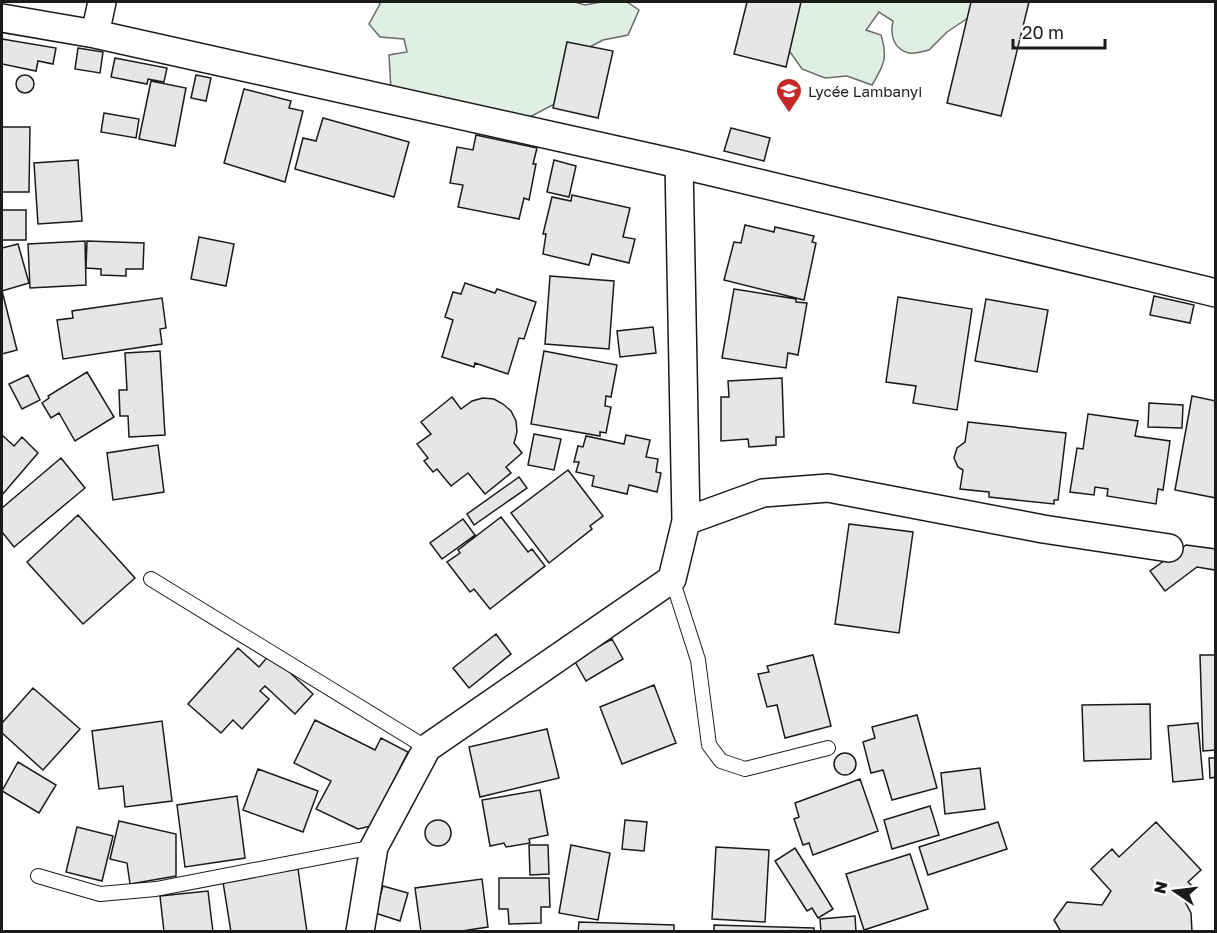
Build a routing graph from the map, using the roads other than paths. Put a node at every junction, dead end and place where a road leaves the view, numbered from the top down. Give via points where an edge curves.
1 (102, 2) edge
2 (2, 18) edge
3 (94, 34) junction
4 (679, 164) junction
5 (1215, 293) edge
6 (686, 521) junction
7 (1169, 548) dead end
8 (151, 579) dead end
9 (672, 579) junction
10 (428, 748) junction
11 (828, 748) dead end
12 (374, 847) junction
13 (38, 876) dead end
14 (360, 932) edge

1 - 3 street
2 - 3 street
3 - 4 street
4 - 5 street
4 - 6 street
6 - 7 street via 763,493 828,488 1043,529
6 - 9 street
8 - 10 lane
9 - 10 street
9 - 11 lane via 698,660 709,745 721,761 745,769
10 - 12 street
12 - 13 lane via 156,889 100,894
12 - 14 street

